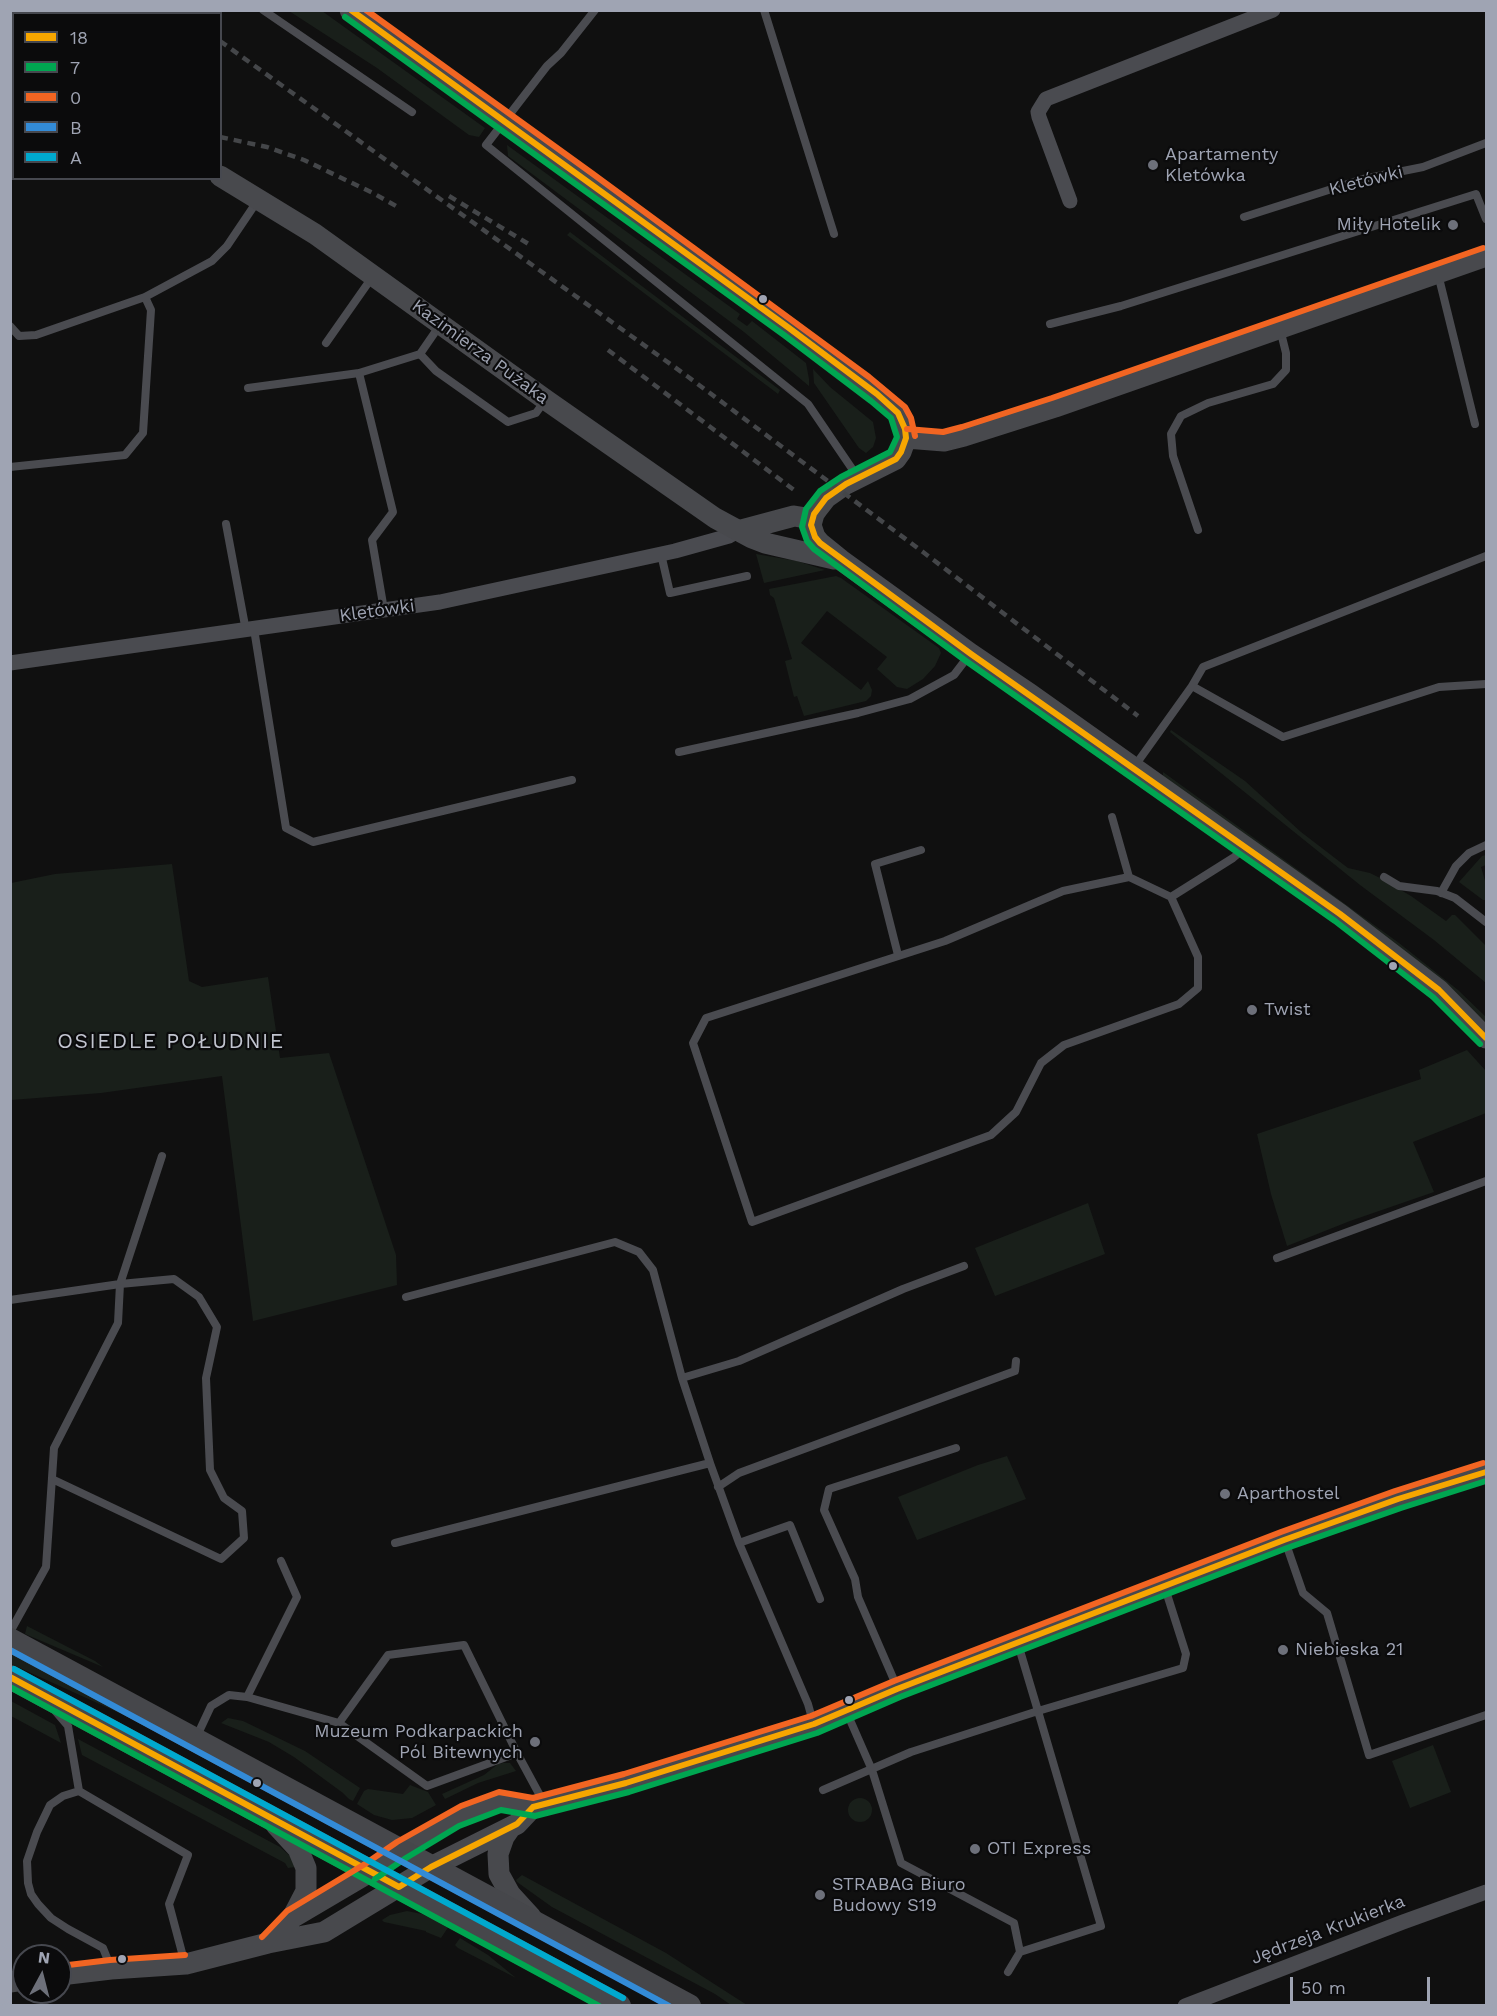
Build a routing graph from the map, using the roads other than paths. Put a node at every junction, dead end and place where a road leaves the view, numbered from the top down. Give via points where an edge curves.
1 (263, 10) edge
2 (350, 10) edge
3 (595, 10) edge
4 (764, 10) edge
5 (1273, 10) edge
6 (412, 112) dead end
7 (505, 122) junction
8 (1486, 143) edge
9 (222, 177) edge
10 (258, 199) junction
11 (1070, 201) dead end
12 (1244, 217) dead end
13 (1486, 219) edge
14 (834, 234) dead end
15 (1486, 256) edge
16 (1437, 272) junction
17 (374, 275) junction
18 (145, 297) junction
19 (441, 324) junction
20 (1050, 324) dead end
21 (10, 326) edge
22 (1280, 329) junction
23 (15, 337) edge
24 (326, 343) dead end
25 (420, 354) junction
26 (359, 373) junction
27 (248, 388) dead end
28 (546, 400) junction
29 (1475, 424) dead end
30 (906, 438) junction
31 (10, 468) edge
32 (858, 478) junction
33 (812, 519) junction
34 (226, 524) dead end
35 (1198, 530) dead end
36 (738, 531) junction
37 (661, 554) junction
38 (1486, 556) edge
39 (841, 560) junction
40 (747, 576) dead end
41 (384, 609) junction
42 (250, 630) junction
43 (971, 654) junction
44 (10, 663) edge
45 (1486, 684) edge
46 (1192, 686) junction
47 (679, 752) dead end
48 (1133, 768) junction
49 (572, 780) dead end
50 (1112, 818) dead end
51 (1486, 845) edge
52 (1245, 848) junction
53 (921, 849) dead end
54 (1384, 877) dead end
55 (1129, 878) junction
56 (1441, 893) junction
57 (1171, 897) junction
58 (1486, 922) edge
59 (898, 955) junction
60 (1486, 1038) edge
61 (162, 1156) dead end
62 (1486, 1181) edge
63 (1277, 1258) dead end
64 (964, 1266) dead end
65 (120, 1284) junction
66 (406, 1297) dead end
67 (10, 1300) edge
68 (1016, 1361) dead end
69 (682, 1378) junction
70 (956, 1448) dead end
71 (710, 1463) junction
72 (1486, 1472) edge
73 (52, 1479) junction
74 (718, 1487) junction
75 (1284, 1540) junction
76 (395, 1543) dead end
77 (739, 1543) junction
78 (281, 1561) dead end
79 (1164, 1586) junction
80 (820, 1599) dead end
81 (10, 1632) edge
82 (10, 1640) edge
83 (1018, 1642) junction
84 (10, 1677) edge
85 (897, 1689) junction
86 (36, 1691) junction
87 (247, 1697) junction
88 (846, 1710) junction
89 (1038, 1711) junction
90 (1486, 1715) edge
91 (339, 1723) junction
92 (814, 1724) junction
93 (195, 1740) junction
94 (517, 1753) junction
95 (872, 1770) junction
96 (823, 1790) dead end
97 (79, 1791) junction
98 (539, 1805) junction
99 (266, 1815) junction
100 (511, 1827) junction
101 (401, 1850) junction
102 (431, 1867) junction
103 (370, 1872) junction
104 (399, 1887) junction
105 (1486, 1892) edge
106 (292, 1918) junction
107 (538, 1924) junction
108 (268, 1943) junction
109 (1020, 1952) junction
110 (186, 1964) junction
111 (111, 1969) junction
112 (1008, 1972) dead end
113 (72, 1974) edge
114 (619, 2006) edge
115 (689, 2006) edge
116 (1185, 2006) edge

1 - 6 lane
2 - 7 street
3 - 7 lane
4 - 14 lane
5 - 11 street via 1046,99 1039,117
7 - 30 street via 877,394 898,413
7 - 32 lane via 486,146 808,404
8 - 12 lane, Kletówki via 1423,167 1363,178
9 - 10 street, Kazimierza Pużaka
10 - 17 street, Kazimierza Pużaka
10 - 18 lane via 227,246 212,261
13 - 20 lane via 1476,194 1121,306
15 - 16 street
16 - 22 street
16 - 29 lane
17 - 19 street, Kazimierza Pużaka
17 - 24 lane
18 - 23 lane via 36,335
18 - 31 lane via 151,310 142,433 131,448 125,455
19 - 25 lane
19 - 28 street, Kazimierza Pużaka
21 - 23 lane
22 - 30 street via 964,436 944,441
22 - 35 lane via 1286,370 1273,384 1208,402 1181,416 1171,434 1173,456
25 - 26 lane
25 - 28 lane via 436,371 508,422 536,413
26 - 27 lane
26 - 41 lane via 393,512 372,540
28 - 36 street, Kazimierza Pużaka
30 - 32 street via 896,459
32 - 33 street via 826,498
33 - 36 street via 794,516
33 - 39 street via 815,537
34 - 42 lane
36 - 37 street, Kletówki
36 - 39 street, Kazimierza Pużaka via 765,543
37 - 40 lane via 670,593
37 - 41 street, Kletówki via 440,602
38 - 46 lane via 1203,667
39 - 43 street
41 - 42 street, Kletówki
42 - 44 street, Kletówki
42 - 49 lane via 286,828 314,842
43 - 47 lane via 954,675 910,699
43 - 48 street
45 - 46 lane via 1439,687 1283,737
46 - 48 lane
48 - 52 street
50 - 55 lane
51 - 56 lane via 1456,866
52 - 57 lane
52 - 60 street via 1439,990
53 - 59 lane via 874,864
54 - 56 lane via 1399,886
55 - 57 lane
55 - 59 lane via 1063,891 945,941
56 - 58 lane via 1455,898
57 - 59 lane via 1198,957 1198,988 1179,1004 1064,1045 1041,1063 1016,1112 991,1135 752,1222 693,1043 706,1018
61 - 65 lane
62 - 63 lane
64 - 69 lane via 739,1360
65 - 67 lane
65 - 73 lane via 118,1323 54,1448
65 - 73 lane via 174,1279 199,1297 217,1327 206,1378 210,1470 224,1498 242,1511 244,1538 221,1558
66 - 69 lane via 615,1242 639,1252 653,1270
68 - 74 lane via 1016,1371 739,1473
69 - 71 lane
70 - 85 lane via 829,1490 824,1510
71 - 74 lane
71 - 76 lane
72 - 75 street
73 - 81 lane via 46,1567
74 - 77 lane
75 - 79 street
75 - 90 lane via 1303,1593 1327,1613 1369,1755
77 - 80 lane via 790,1525
77 - 92 lane
78 - 87 lane via 297,1597
79 - 83 street
79 - 89 lane via 1186,1654 1183,1668
82 - 93 main road
83 - 85 street
83 - 89 lane
84 - 86 main road
85 - 88 street
86 - 97 lane via 68,1726
86 - 99 main road
87 - 91 lane
87 - 93 lane via 229,1695 210,1706
88 - 92 street
88 - 95 lane
89 - 95 lane via 910,1752
89 - 109 lane via 1101,1926
91 - 94 lane via 427,1786
91 - 94 lane via 388,1655 464,1645
92 - 98 street via 626,1783
93 - 101 main road
94 - 98 lane
95 - 96 lane
95 - 109 lane via 901,1863 1014,1923
97 - 110 lane via 188,1855 169,1904
97 - 111 lane via 50,1805 27,1861 28,1883 31,1894 51,1918 103,1948
98 - 100 street
98 - 101 street via 500,1801 455,1818
99 - 103 main road
99 - 106 street via 298,1849 306,1868 306,1891
100 - 102 street
100 - 107 street via 498,1854 499,1874 510,1894
101 - 102 main road
101 - 103 street
102 - 104 street
102 - 107 main road
103 - 104 main road
103 - 106 street
104 - 108 street via 324,1932
104 - 114 main road
105 - 116 street, Jędrzeja Krukierka
106 - 108 street
107 - 115 main road
108 - 110 street
109 - 112 lane
110 - 111 street
111 - 113 street

